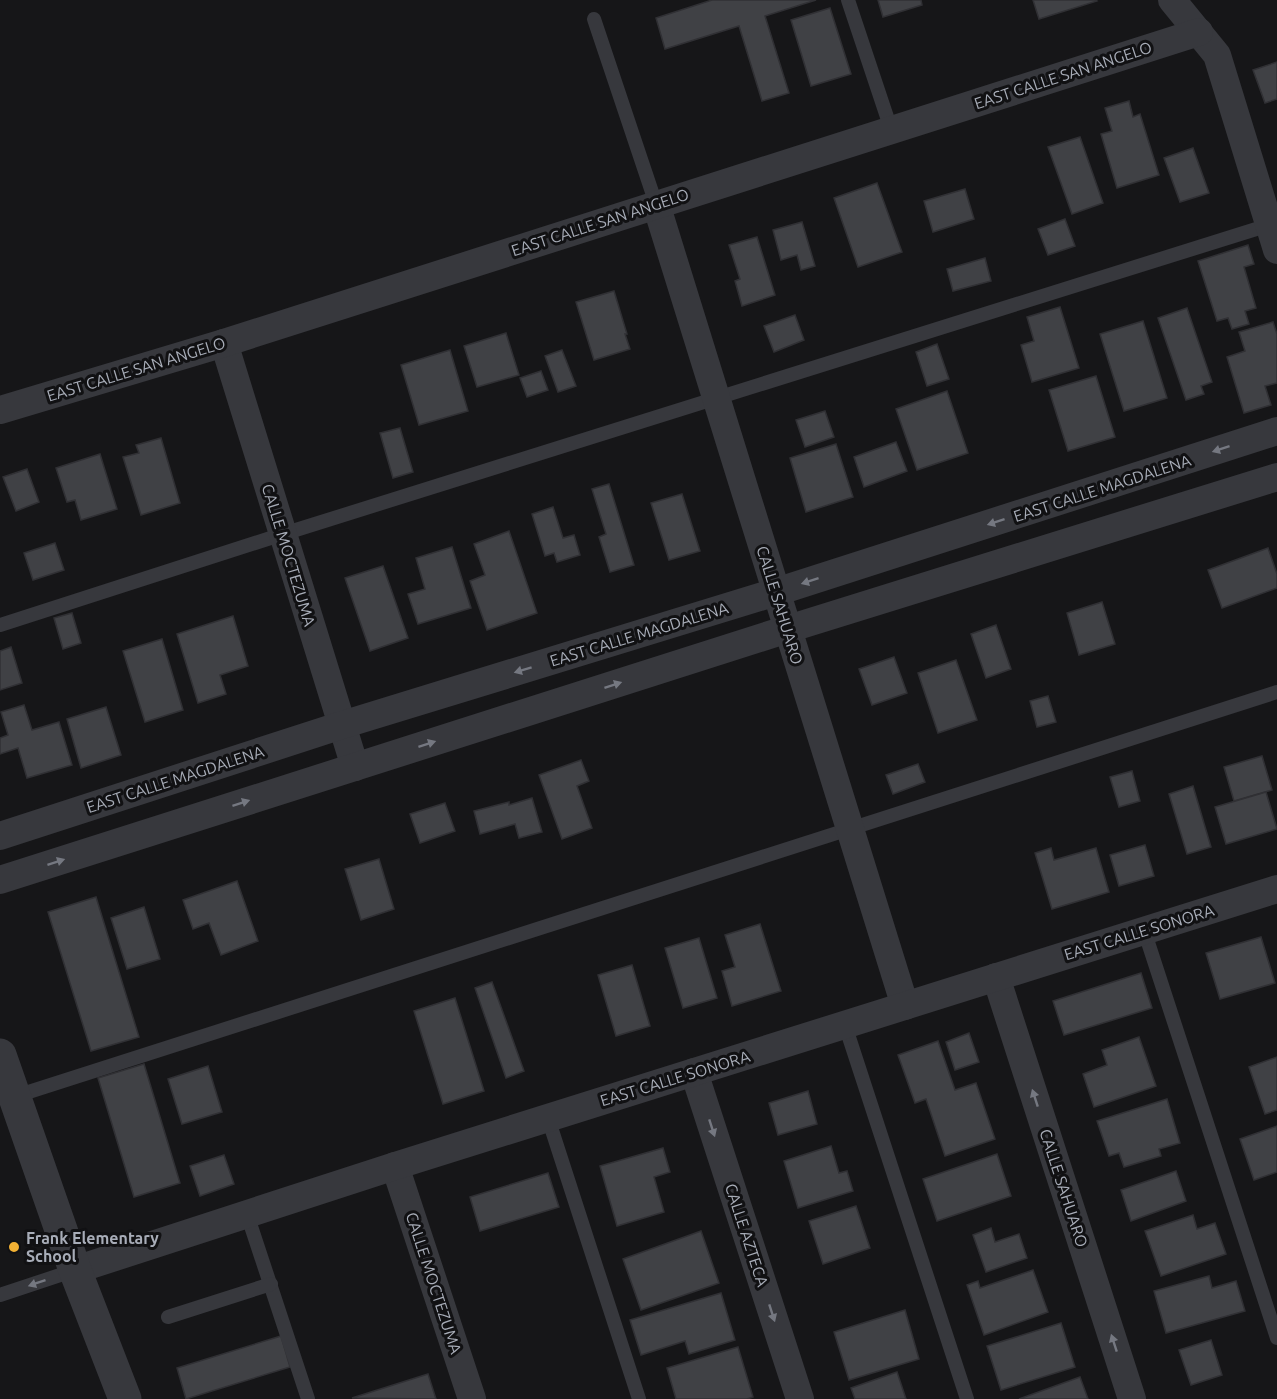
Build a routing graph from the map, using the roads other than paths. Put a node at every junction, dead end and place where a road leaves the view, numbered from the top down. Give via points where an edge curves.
1 (848, 0) edge
2 (1172, 0) edge
3 (594, 19) dead end
4 (1199, 32) junction
5 (891, 129) junction
6 (656, 204) junction
7 (1273, 237) edge
8 (224, 343) junction
9 (717, 399) junction
10 (0, 410) edge
11 (1277, 432) edge
12 (1277, 477) edge
13 (283, 534) junction
14 (776, 592) junction
15 (0, 625) edge
16 (788, 629) junction
17 (1277, 692) edge
18 (342, 725) junction
19 (355, 766) junction
20 (850, 828) junction
21 (0, 836) edge
22 (0, 880) edge
23 (1277, 889) edge
24 (1144, 930) junction
25 (996, 977) junction
26 (905, 1006) junction
27 (845, 1025) junction
28 (0, 1055) edge
29 (694, 1072) junction
30 (13, 1097) junction
31 (548, 1118) junction
32 (395, 1166) junction
33 (247, 1214) junction
34 (75, 1270) junction
35 (271, 1284) junction
36 (0, 1295) edge
37 (168, 1317) dead end
38 (1277, 1338) edge
39 (125, 1399) edge
40 (308, 1399) edge
41 (472, 1399) edge
42 (639, 1399) edge
43 (800, 1399) edge
44 (967, 1399) edge
45 (1131, 1399) edge

1 - 5 lane
2 - 4 street
3 - 6 lane
4 - 5 street, EAST CALLE SAN ANGELO
4 - 7 street via 1217,55
5 - 6 street, EAST CALLE SAN ANGELO
6 - 8 street, EAST CALLE SAN ANGELO
6 - 9 street, CALLE SAHUARO
7 - 9 lane
8 - 10 street, EAST CALLE SAN ANGELO
8 - 13 street, CALLE MOCTEZUMA
9 - 13 lane
9 - 14 street, CALLE SAHUARO
11 -> 14 street, EAST CALLE MAGDALENA
12 - 16 street
13 - 15 lane
13 - 18 street, CALLE MOCTEZUMA
14 - 16 street, CALLE SAHUARO
14 -> 18 street, EAST CALLE MAGDALENA
19 -> 16 street
16 - 20 street, CALLE SAHUARO
17 - 20 lane
18 - 19 street, CALLE MOCTEZUMA
18 - 21 street, EAST CALLE MAGDALENA
22 -> 19 street
20 - 26 street, CALLE SAHUARO
20 - 30 lane
23 - 24 street, EAST CALLE SONORA
24 - 25 street, EAST CALLE SONORA
24 - 38 lane
25 - 26 street, EAST CALLE SONORA
45 -> 25 street, CALLE SAHUARO
26 - 27 street, EAST CALLE SONORA
27 - 29 street, EAST CALLE SONORA
27 - 44 lane
28 - 30 street
29 - 31 street, EAST CALLE SONORA
29 -> 43 street, CALLE AZTECA
30 - 34 street
31 - 32 street, EAST CALLE SONORA
31 - 42 lane
32 - 33 street, EAST CALLE SONORA
32 - 41 street, CALLE MOCTEZUMA
33 - 34 street, EAST CALLE SONORA
33 - 35 lane
34 -> 36 lane
34 - 39 street
35 - 37 lane
35 - 40 lane

